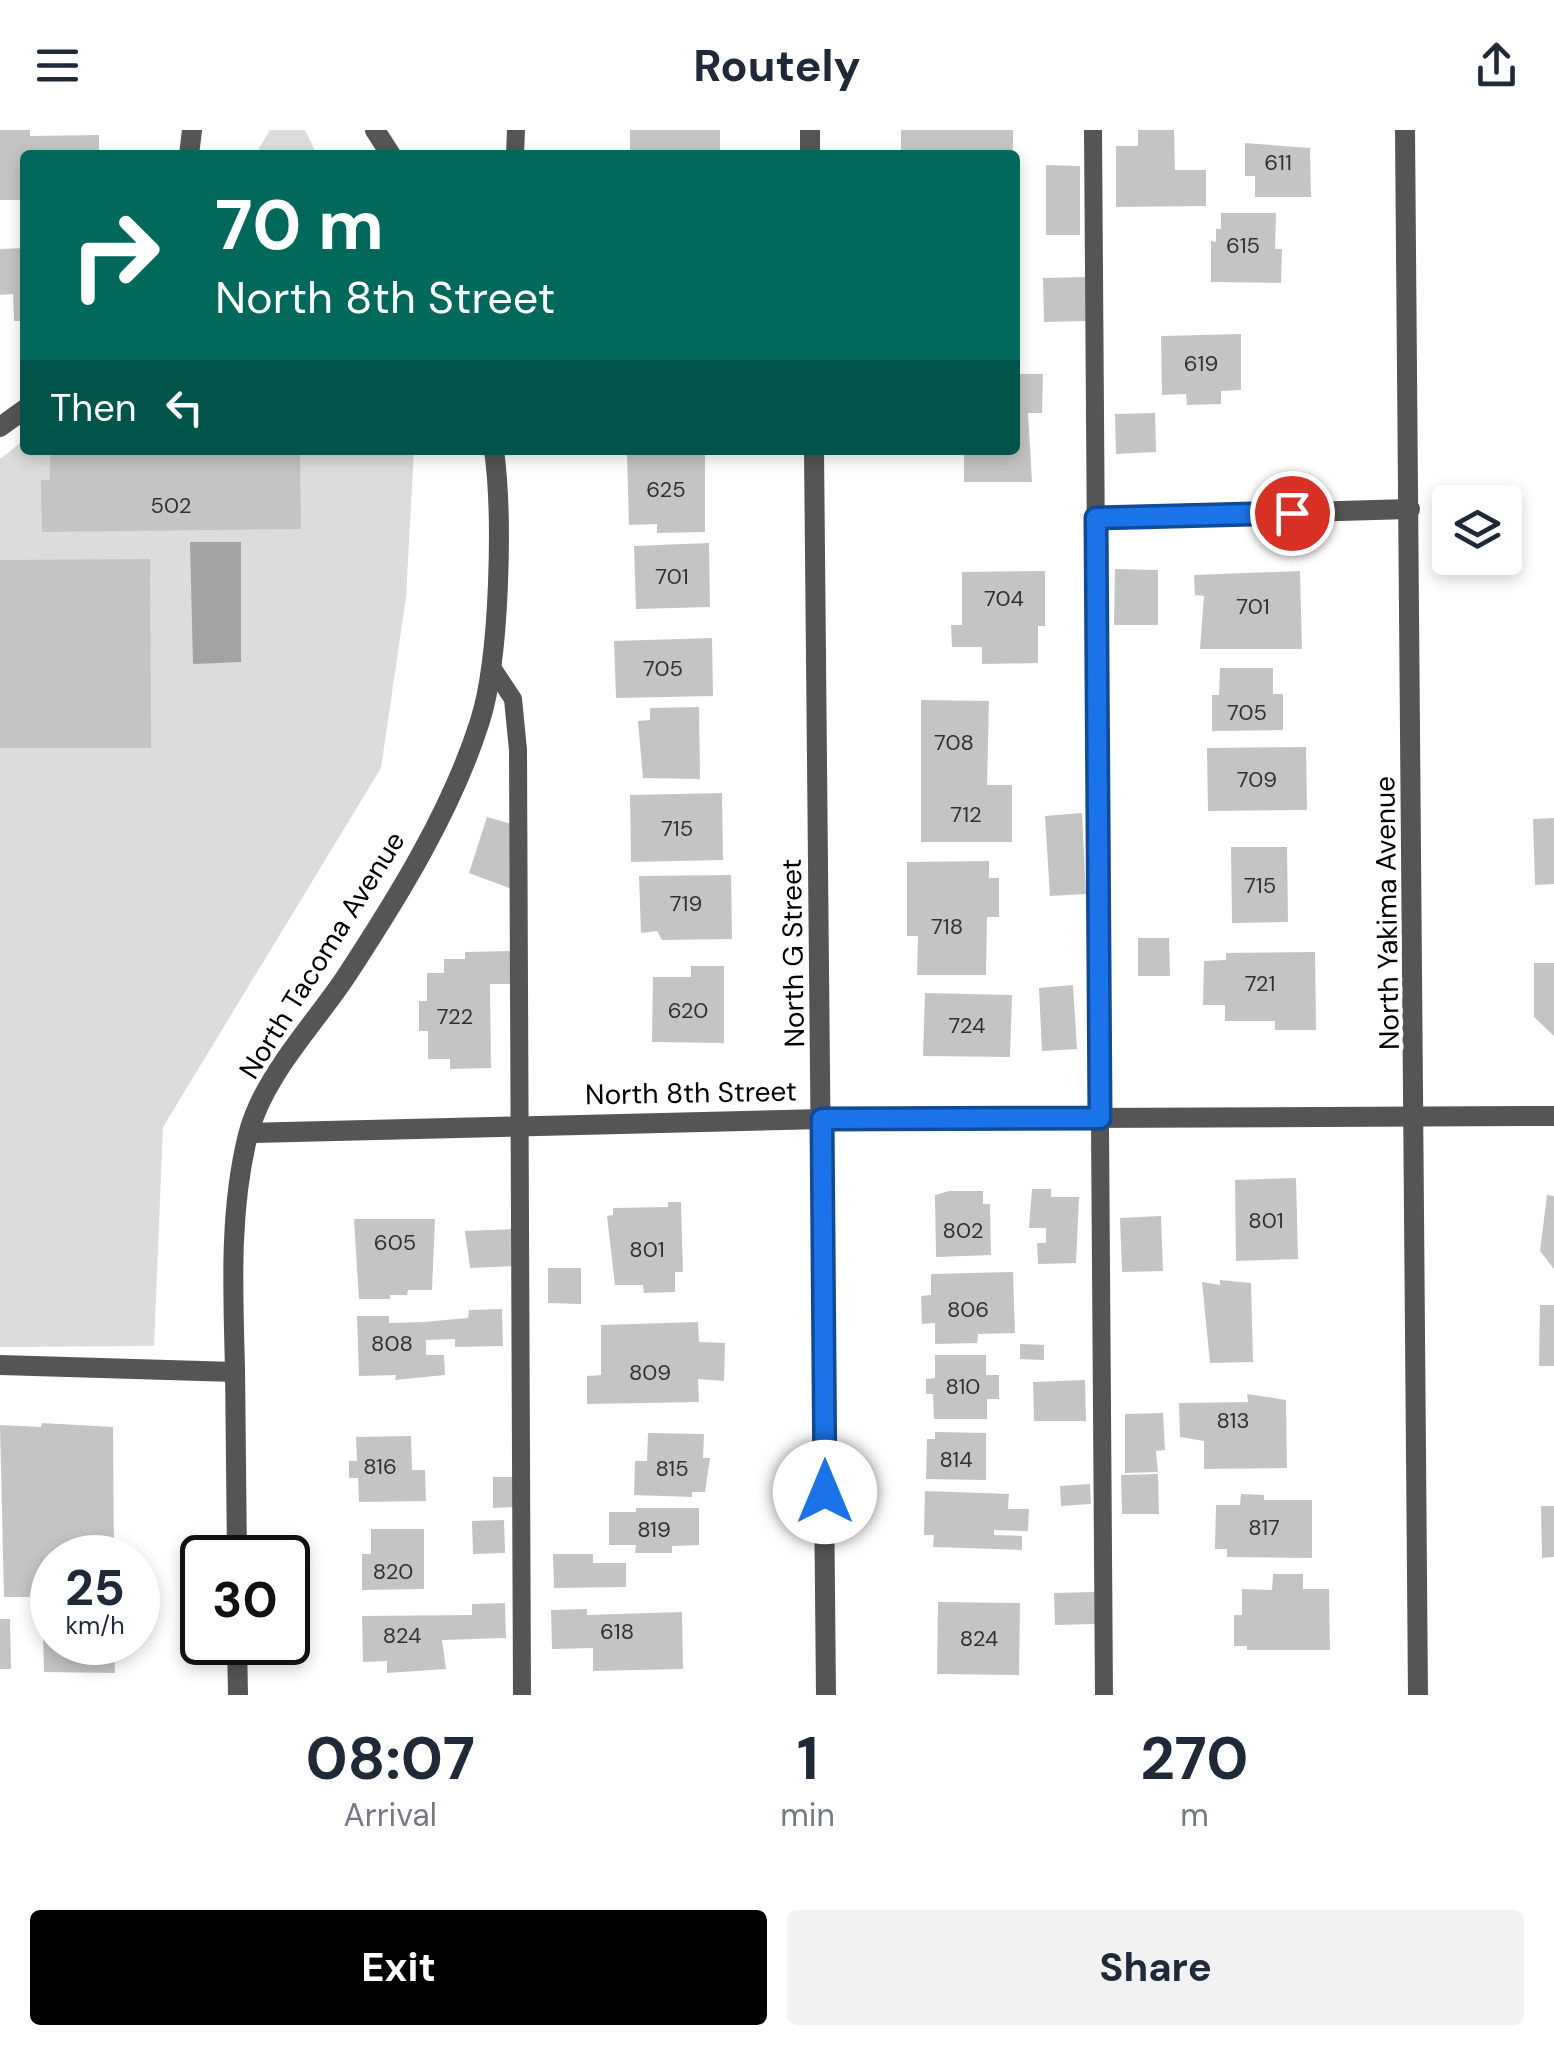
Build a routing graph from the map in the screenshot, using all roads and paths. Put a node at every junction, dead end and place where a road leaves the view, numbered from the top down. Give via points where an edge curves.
1 (1093, 130) edge
2 (1405, 130) edge
3 (495, 455) edge
4 (814, 455) edge
5 (1410, 510) junction
6 (1096, 518) junction
7 (491, 666) junction
8 (1554, 1116) edge
9 (1100, 1118) junction
10 (1416, 1118) junction
11 (822, 1119) junction
12 (518, 1123) junction
13 (249, 1133) junction
14 (0, 1365) edge
15 (235, 1372) junction
16 (237, 1535) edge
17 (238, 1665) edge
18 (238, 1695) edge
19 (522, 1695) edge
20 (826, 1695) edge
21 (1104, 1695) edge
22 (1418, 1695) edge

1 - 6 lane
2 - 5 street, North Yakima Avenue
3 - 7 street, North Tacoma Avenue
4 - 11 street, North G Street
5 - 6 street
5 - 10 street, North Yakima Avenue
6 - 9 lane
7 - 12 lane via 513,699 518,739
7 - 13 street, North Tacoma Avenue via 481,720 431,832 348,973 277,1073
8 - 10 street, North 8th Street
9 - 10 street, North 8th Street
9 - 11 street, North 8th Street
9 - 21 lane
10 - 22 street, North Yakima Avenue
11 - 12 street, North 8th Street
11 - 20 street, North G Street
12 - 13 street, North 8th Street
12 - 19 lane
13 - 15 street, North Tacoma Avenue via 232,1252
14 - 15 street
15 - 16 street, North Tacoma Avenue
17 - 18 street

